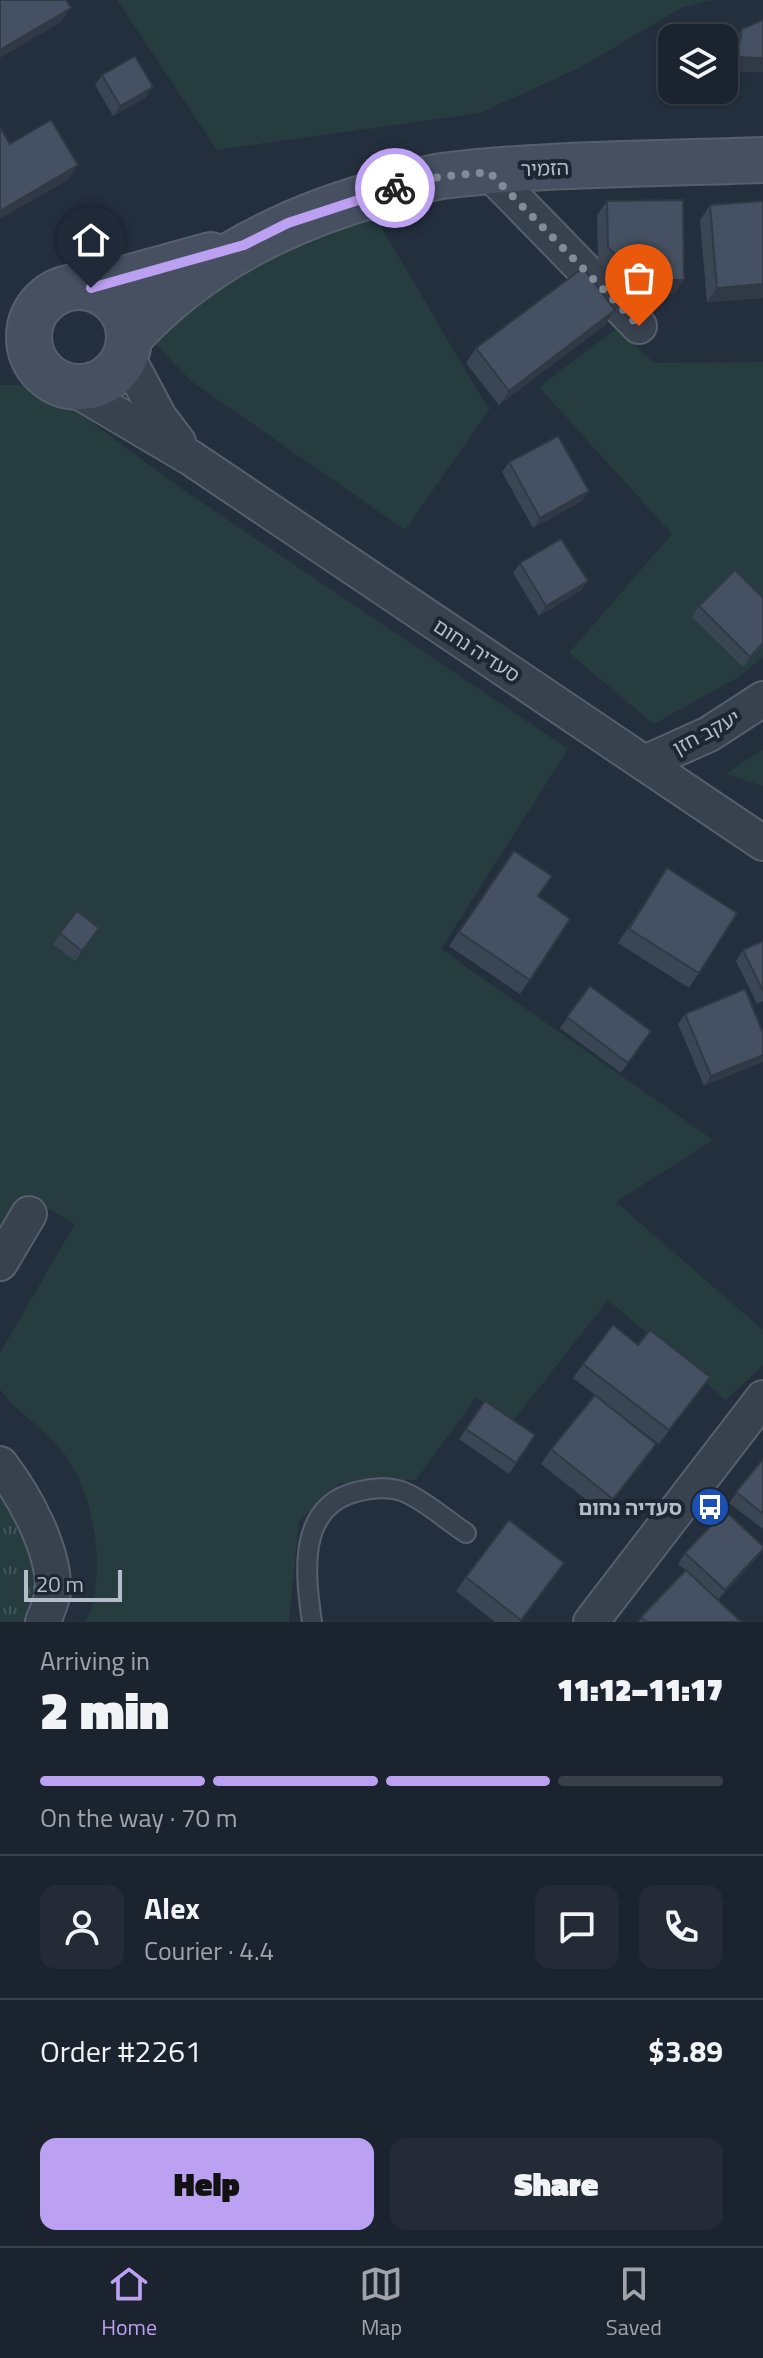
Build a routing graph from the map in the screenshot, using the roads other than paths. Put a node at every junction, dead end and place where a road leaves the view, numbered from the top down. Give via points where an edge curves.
1 (763, 160) edge
2 (489, 172) junction
3 (244, 245) junction
4 (91, 288) junction
5 (45, 299) junction
6 (0, 309) edge
7 (639, 326) dead end
8 (128, 346) junction
9 (38, 376) edge
10 (191, 458) junction
11 (763, 699) edge
12 (647, 762) junction
13 (763, 843) edge
14 (29, 1214) dead end
15 (0, 1263) edge
16 (763, 1398) edge
17 (0, 1464) edge
18 (466, 1533) dead end
19 (594, 1621) edge
20 (43, 1622) edge
21 (312, 1622) edge

1 - 2 street, הזמיר
2 - 3 street, הזמיר via 439,177 367,196 288,223
2 - 7 street
3 - 4 street, הזמיר
3 - 8 street, הזמיר via 158,308
4 - 5 street via 59,290
4 - 8 street via 118,306
5 - 6 street
5 - 9 street via 35,311 28,342
8 - 9 street via 118,370 88,387
8 - 10 street, סעדיה נחום via 159,417
9 - 10 street, סעדיה נחום
10 - 12 street, סעדיה נחום
11 - 12 street, יעקב חזן via 709,734
12 - 13 street, סעדיה נחום
14 - 15 street
16 - 19 street
17 - 20 street via 35,1521 49,1564 53,1592
18 - 21 lane via 404,1492 372,1488 345,1495 321,1510 307,1545

